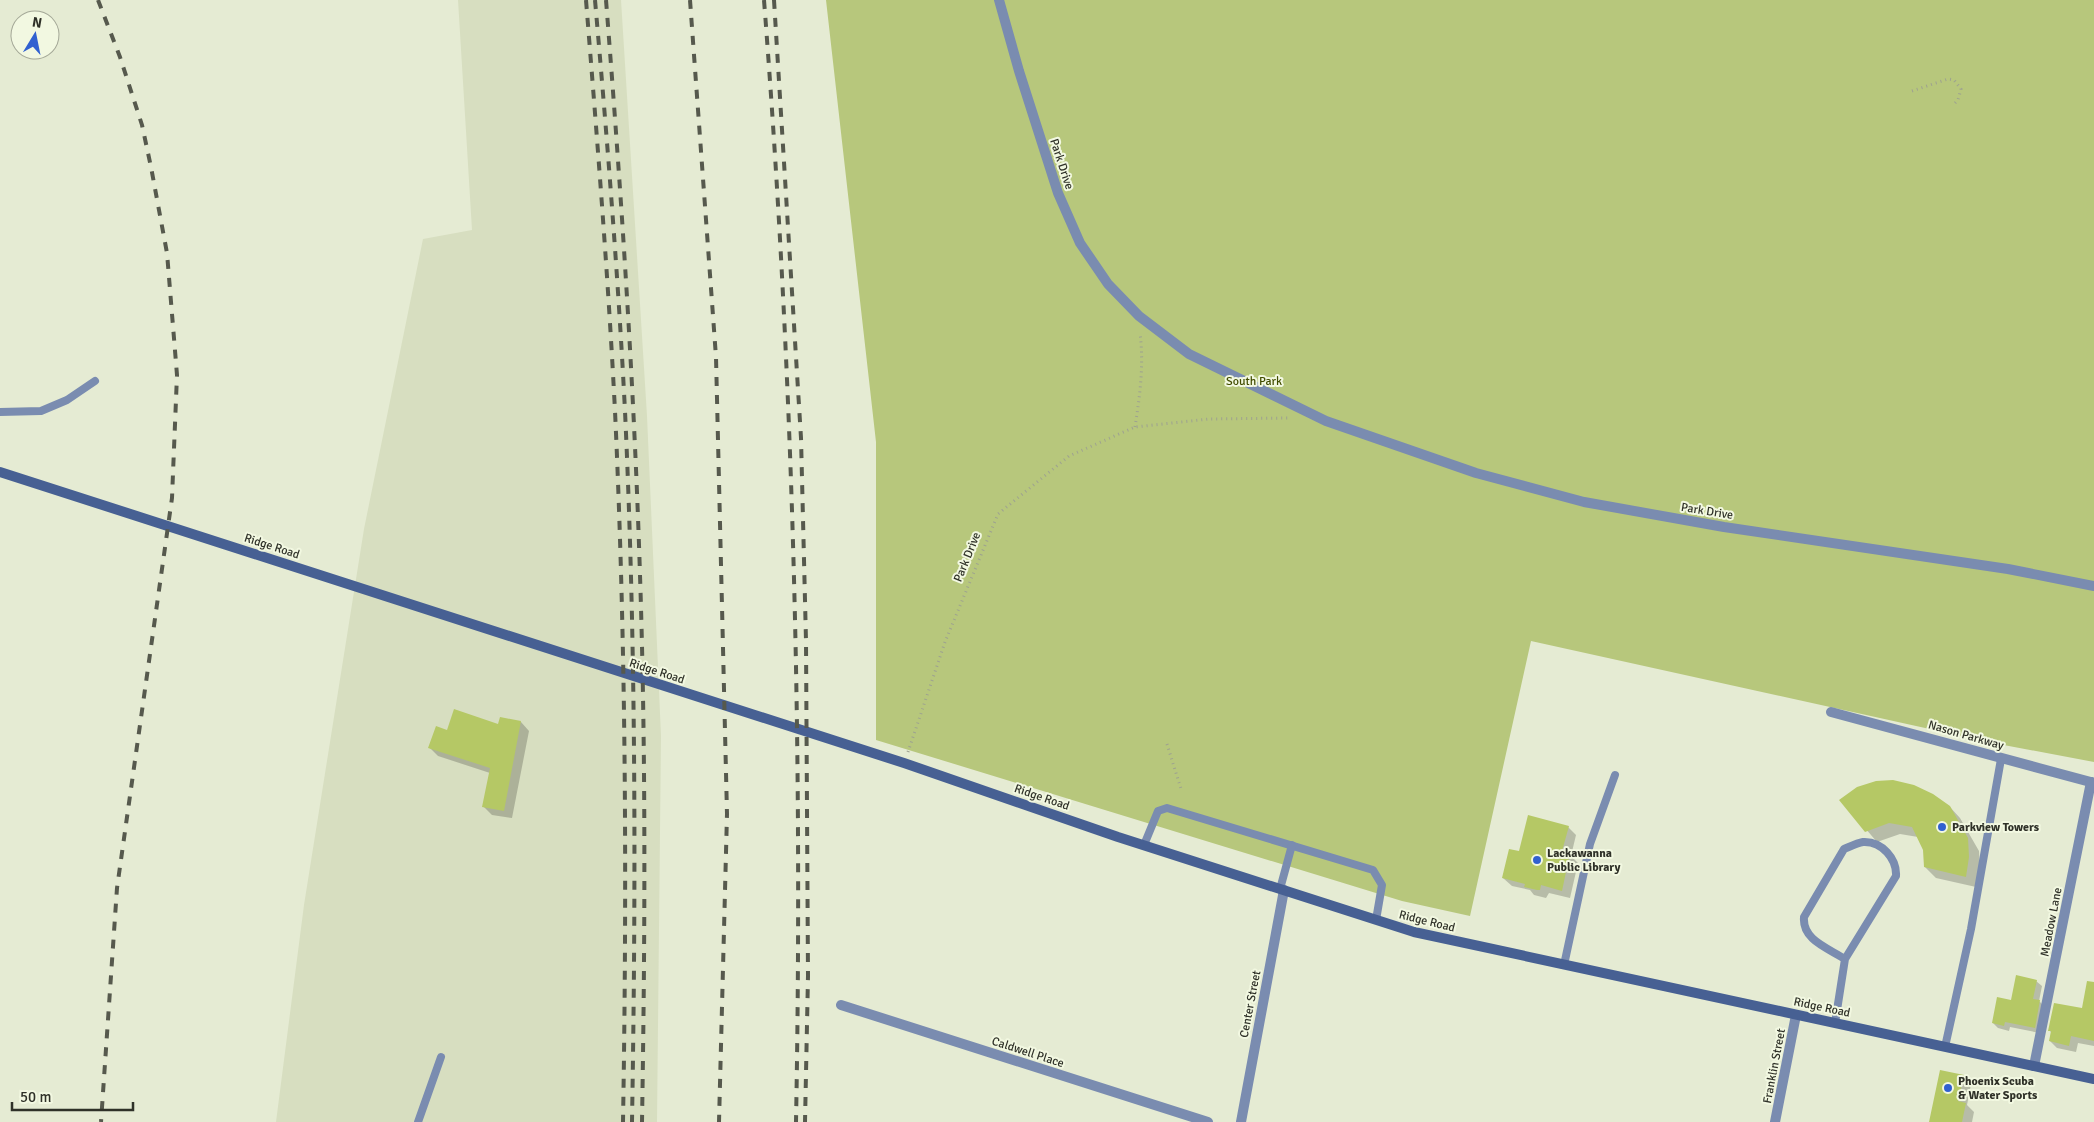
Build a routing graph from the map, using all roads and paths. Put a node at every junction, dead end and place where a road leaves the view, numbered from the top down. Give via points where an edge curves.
1 (999, 0) edge
2 (1912, 91) dead end
3 (1954, 104) dead end
4 (1138, 316) junction
5 (95, 381) dead end
6 (0, 412) edge
7 (1298, 418) dead end
8 (1135, 427) junction
9 (0, 472) edge
10 (2094, 586) edge
11 (1831, 712) dead end
12 (1167, 744) dead end
13 (2001, 759) junction
14 (904, 763) junction
15 (1615, 775) dead end
16 (2093, 783) edge
17 (1181, 789) dead end
18 (1144, 845) junction
19 (1292, 845) junction
20 (1282, 890) junction
21 (1376, 920) junction
22 (1845, 959) junction
23 (1564, 965) junction
24 (840, 1005) dead end
25 (1796, 1015) junction
26 (1835, 1023) junction
27 (1945, 1047) junction
28 (441, 1057) dead end
29 (2034, 1066) junction
30 (2094, 1079) edge
31 (418, 1122) edge
32 (1208, 1122) edge
33 (1241, 1122) edge
34 (1775, 1122) edge

1 - 4 street, Park Drive via 1058,193 1076,235 1108,284
2 - 3 path via 1954,80 1961,89
4 - 8 path via 1143,356
4 - 10 street, Park Drive via 1189,354 1326,421 1476,473 1584,502 1640,513 2008,569
5 - 6 lane via 66,400 41,411
7 - 8 path, Park Drive via 1209,418
8 - 14 path, Park Drive via 1069,456 998,514 945,642
9 - 14 main road, Ridge Road
11 - 13 street, Nason Parkway
12 - 17 path
13 - 16 street, Nason Parkway
13 - 27 lane via 1971,929
14 - 18 main road, Ridge Road
15 - 23 lane via 1590,844
16 - 29 street, Meadow Lane
18 - 19 lane via 1158,811 1167,808
18 - 20 main road, Ridge Road
19 - 20 lane
19 - 21 lane via 1373,870 1382,885
20 - 21 main road, Ridge Road
20 - 33 street, Center Street
21 - 23 main road, Ridge Road via 1414,932
22 - 22 lane via 1896,876 1897,866 1890,855 1864,842 1844,849 1804,917 1803,927 1808,936
22 - 26 lane
23 - 25 main road, Ridge Road
24 - 32 street, Caldwell Place
25 - 26 main road, Ridge Road
25 - 34 street, Franklin Street
26 - 27 main road, Ridge Road
27 - 29 main road, Ridge Road
28 - 31 lane
29 - 30 main road, Ridge Road

